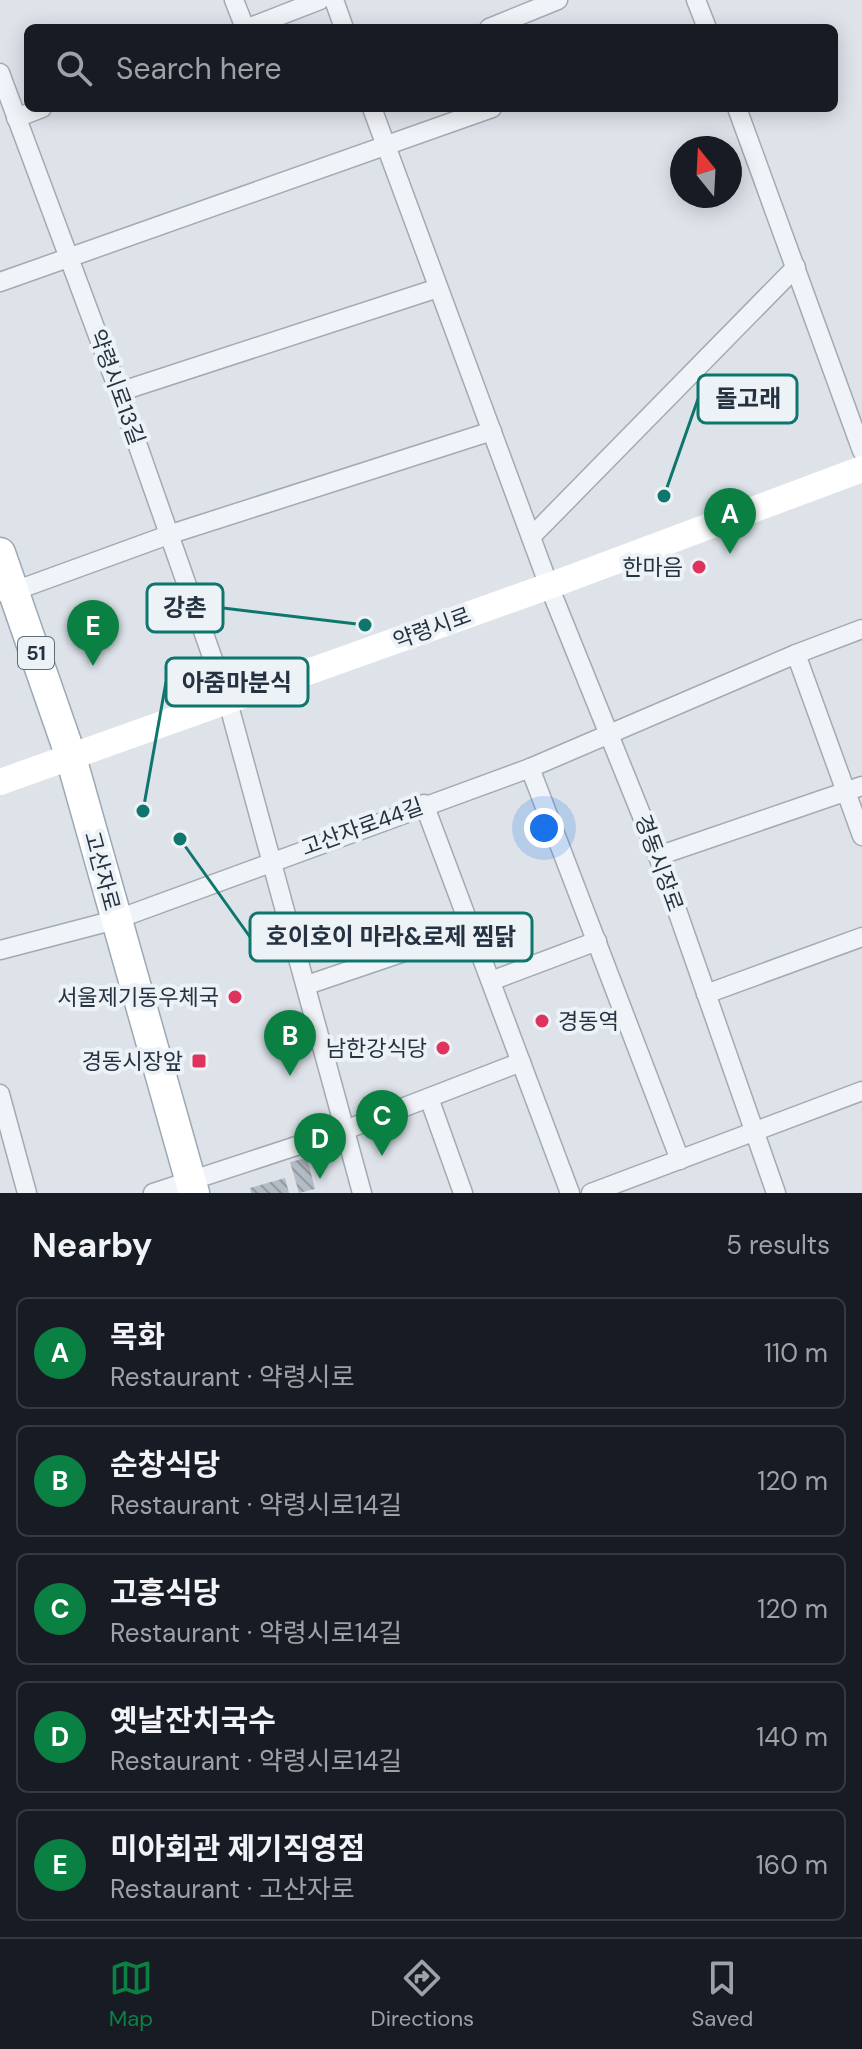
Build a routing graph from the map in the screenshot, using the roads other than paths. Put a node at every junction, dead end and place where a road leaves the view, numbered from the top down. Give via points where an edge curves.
1 (234, 0) edge
2 (320, 0) edge
3 (334, 0) edge
4 (558, 0) edge
5 (696, 0) edge
6 (536, 10) junction
7 (245, 24) edge
8 (257, 24) edge
9 (343, 24) edge
10 (499, 24) edge
11 (542, 24) edge
12 (705, 24) edge
13 (0, 73) edge
14 (32, 112) edge
15 (373, 112) edge
16 (481, 112) edge
17 (738, 112) edge
18 (16, 118) junction
19 (386, 148) junction
20 (68, 257) junction
21 (796, 267) junction
22 (0, 282) edge
23 (438, 288) junction
24 (119, 392) junction
25 (492, 431) junction
26 (862, 451) edge
27 (862, 469) edge
28 (171, 534) junction
29 (531, 537) junction
30 (0, 553) edge
31 (549, 586) junction
32 (7, 594) edge
33 (862, 629) edge
34 (796, 654) junction
35 (228, 702) junction
36 (610, 735) junction
37 (70, 754) junction
38 (530, 768) junction
39 (0, 782) edge
40 (854, 790) edge
41 (424, 804) junction
42 (862, 836) edge
43 (658, 856) junction
44 (273, 861) junction
45 (115, 920) junction
46 (472, 929) junction
47 (862, 937) edge
48 (597, 941) junction
49 (0, 950) edge
50 (491, 981) junction
51 (307, 985) junction
52 (706, 994) junction
53 (521, 1062) junction
54 (862, 1091) edge
55 (0, 1094) edge
56 (429, 1098) junction
57 (345, 1130) junction
58 (754, 1131) junction
59 (680, 1160) junction
60 (193, 1187) edge
61 (27, 1193) edge
62 (153, 1193) edge
63 (362, 1193) edge
64 (463, 1193) edge
65 (570, 1193) edge
66 (591, 1193) edge
67 (776, 1193) edge

1 - 7 street
2 - 8 street
3 - 9 street
4 - 6 street
5 - 12 street
6 - 10 street
6 - 11 street
13 - 18 street, 약령시로13길
14 - 18 street
15 - 19 street, 경동시장로
16 - 19 street
17 - 21 street
18 - 20 street, 약령시로13길
19 - 20 street
19 - 23 street, 경동시장로
20 - 22 street
20 - 24 street, 약령시로13길
21 - 26 street
21 - 29 street
23 - 24 street
23 - 25 street, 경동시장로
24 - 28 street, 약령시로13길
25 - 28 street
25 - 29 street, 경동시장로
27 - 31 main road, 약령시로
28 - 32 street
28 - 35 street, 약령시로13길
29 - 31 street, 경동시장로
30 - 32 main road, 고산자로 / 51
31 - 35 main road, 약령시로
31 - 36 street, 경동시장로
32 - 37 main road, 고산자로 / 51
33 - 34 street, 고산자로44길
34 - 36 street, 고산자로44길
34 - 40 street
35 - 37 main road, 약령시로
35 - 44 street, 약령시로13길
36 - 38 street, 고산자로44길
36 - 43 street, 경동시장로
37 - 39 main road, 약령시로
37 - 45 main road, 고산자로 / 51
38 - 41 street, 고산자로44길
38 - 48 street
40 - 42 street
40 - 43 street
41 - 44 street, 고산자로44길
41 - 46 street
43 - 52 street, 경동시장로
44 - 45 street, 고산자로44길
44 - 51 street, 약령시로13길
45 - 49 street, 고산자로44길
45 - 60 main road, 고산자로 / 51
46 - 50 street
46 - 51 street
47 - 52 street
48 - 50 street
48 - 59 street
50 - 53 street
51 - 57 street, 약령시로13길
52 - 58 street, 경동시장로
53 - 56 street
53 - 65 street
54 - 58 street
55 - 61 street
56 - 57 street
56 - 64 street
57 - 60 street
57 - 63 street, 약령시로13길
58 - 59 street
58 - 67 street, 경동시장로
59 - 66 street
60 - 62 street

